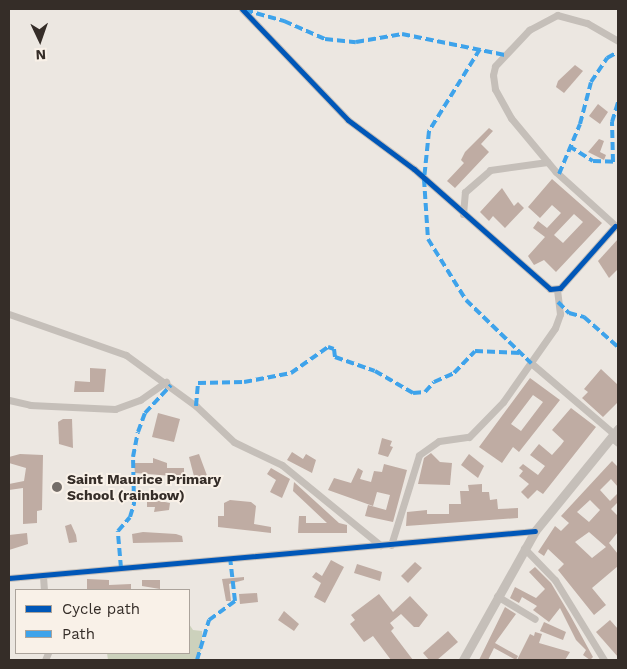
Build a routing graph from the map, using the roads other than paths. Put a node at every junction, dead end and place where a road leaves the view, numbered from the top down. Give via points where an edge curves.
1 (242, 9) edge
2 (618, 41) edge
3 (547, 162) junction
4 (462, 214) junction
5 (617, 227) edge
6 (557, 289) junction
7 (9, 314) edge
8 (531, 362) junction
9 (166, 382) junction
10 (9, 400) edge
11 (616, 436) edge
12 (535, 531) junction
13 (380, 545) junction
14 (392, 545) junction
15 (524, 548) junction
16 (43, 576) junction
17 (9, 578) edge
18 (44, 589) edge
19 (497, 596) junction
20 (535, 619) dead end
21 (463, 660) edge
22 (604, 660) edge

1 - 4 street via 348,120 414,169
2 - 3 street via 587,23 557,15 529,30 495,66 495,89 501,102
3 - 4 street via 490,170 465,192
3 - 5 street
4 - 6 street via 550,289
5 - 6 street
6 - 8 street via 558,322
7 - 9 street via 115,349
8 - 11 street
8 - 14 street via 474,434 440,441 419,455
9 - 10 street via 140,400 115,409 30,405
9 - 13 street via 222,434 282,464
11 - 12 street
12 - 14 street
12 - 15 street
13 - 14 street
13 - 16 street
15 - 19 street
15 - 22 street via 555,580
16 - 17 street
16 - 18 street
19 - 20 street
19 - 21 street

